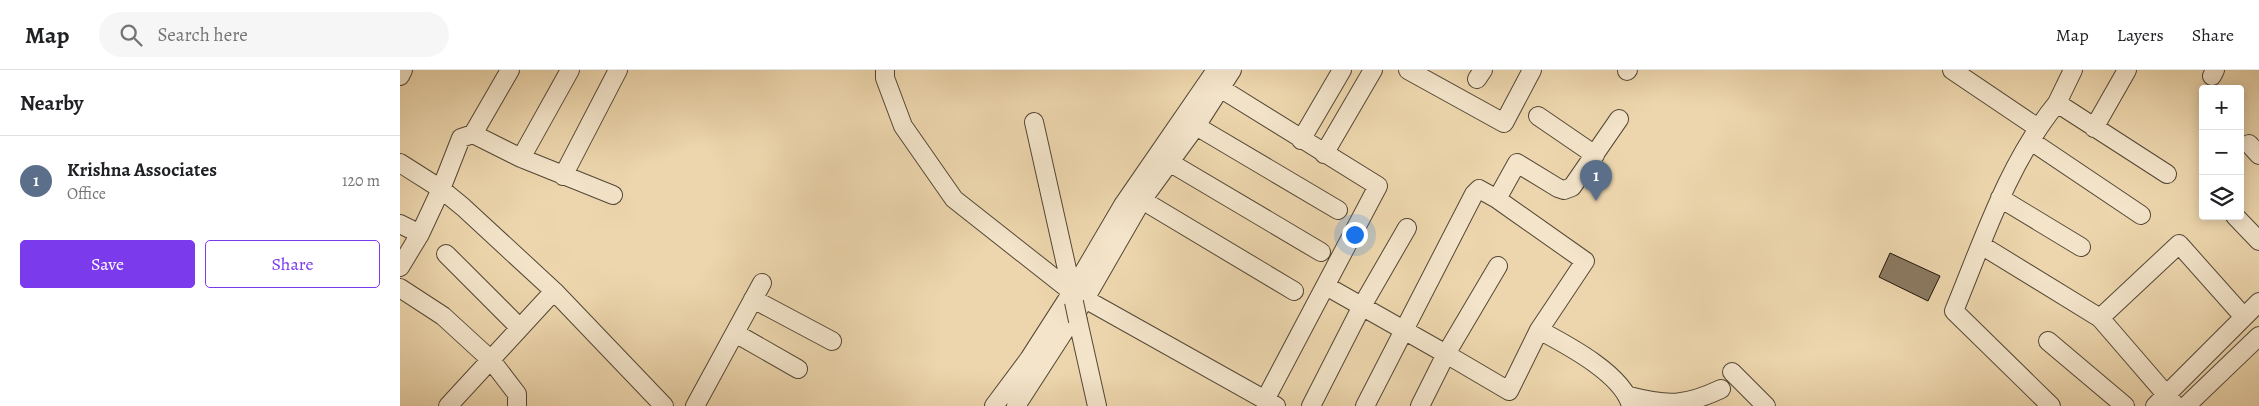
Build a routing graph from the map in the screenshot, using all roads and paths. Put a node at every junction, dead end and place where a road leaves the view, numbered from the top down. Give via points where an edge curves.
1 (403, 70) edge
2 (510, 70) edge
3 (570, 70) edge
4 (618, 70) edge
5 (885, 70) edge
6 (1216, 70) edge
7 (1232, 70) edge
8 (1342, 70) edge
9 (1373, 70) edge
10 (1408, 70) edge
11 (1532, 70) edge
12 (1952, 70) edge
13 (2127, 70) edge
14 (2066, 73) edge
15 (400, 76) edge
16 (1220, 88) junction
17 (2057, 103) junction
18 (1538, 116) dead end
19 (1619, 119) dead end
20 (1034, 122) dead end
21 (1196, 126) junction
22 (2094, 128) junction
23 (473, 134) junction
24 (2034, 135) junction
25 (1301, 140) junction
26 (1324, 154) junction
27 (1595, 155) junction
28 (521, 158) junction
29 (1169, 162) junction
30 (400, 163) edge
31 (2167, 174) dead end
32 (563, 176) junction
33 (441, 189) junction
34 (613, 195) dead end
35 (2000, 198) junction
36 (1497, 199) junction
37 (1142, 200) junction
38 (1338, 210) dead end
39 (2141, 215) dead end
40 (2239, 220) edge
41 (400, 224) edge
42 (1408, 228) dead end
43 (420, 234) junction
44 (2259, 241) edge
45 (1981, 245) junction
46 (2081, 247) dead end
47 (1321, 252) dead end
48 (446, 254) dead end
49 (1498, 266) dead end
50 (400, 267) edge
51 (762, 283) dead end
52 (1326, 286) junction
53 (400, 288) edge
54 (554, 291) junction
55 (1294, 291) dead end
56 (1077, 298) junction
57 (753, 299) junction
58 (2259, 302) edge
59 (1362, 306) junction
60 (2244, 317) junction
61 (2100, 318) junction
62 (520, 328) junction
63 (1405, 330) junction
64 (1539, 330) junction
65 (735, 333) junction
66 (2259, 336) edge
67 (832, 341) dead end
68 (2048, 341) dead end
69 (1446, 354) junction
70 (491, 360) junction
71 (798, 369) dead end
72 (1732, 372) dead end
73 (1721, 389) dead end
74 (1630, 401) edge
75 (2166, 402) edge
76 (1270, 403) edge
77 (448, 406) edge
78 (517, 406) edge
79 (664, 406) edge
80 (695, 406) edge
81 (994, 406) edge
82 (1016, 406) edge
83 (1097, 406) edge
84 (1311, 406) edge
85 (1365, 406) edge
86 (1420, 406) edge
87 (1766, 406) edge
88 (2050, 406) edge
89 (2125, 406) edge
90 (2186, 406) edge

1 - 15 street
2 - 23 street
3 - 28 street
4 - 32 street
5 - 56 street via 903,126 954,199
6 - 56 street via 1123,205
7 - 16 street
8 - 25 street
9 - 26 street
10 - 11 street via 1504,123
12 - 24 street
13 - 22 street
14 - 17 street
16 - 21 street
16 - 25 street
17 - 22 street
17 - 24 street
18 - 27 street
19 - 27 street
20 - 56 street
21 - 29 street
21 - 38 street
22 - 31 street
23 - 28 street
23 - 33 street via 461,138
24 - 35 street
24 - 39 street
25 - 26 street
26 - 52 street via 1378,186
27 - 36 street via 1575,184 1564,190 1517,163
28 - 32 street
29 - 37 street
29 - 47 street
30 - 33 street
32 - 34 street
33 - 43 street
33 - 54 street
35 - 45 street
35 - 46 street
36 - 63 street via 1483,190 1476,190
36 - 64 street via 1585,261
37 - 55 street
37 - 56 street
40 - 44 street
41 - 43 street
42 - 59 street
43 - 50 street
45 - 61 street
45 - 88 street via 1954,311
48 - 62 street
49 - 69 street
51 - 57 street
52 - 59 street
52 - 76 street
53 - 70 street via 442,316
54 - 62 street
54 - 79 street
56 - 76 street
56 - 81 street
56 - 82 street
56 - 83 street, bridge via 1078,321
57 - 65 street
57 - 67 street
58 - 60 street
59 - 63 street
59 - 84 street
60 - 61 street via 2179,244
60 - 75 street
61 - 75 street
62 - 70 street
63 - 69 street
63 - 85 street
64 - 69 street via 1509,391
64 - 74 street via 1608,374
65 - 71 street
65 - 80 street
66 - 90 street
68 - 89 street
69 - 86 street
70 - 77 street
70 - 78 street via 517,394
72 - 87 street
73 - 74 street via 1699,400 1676,405

